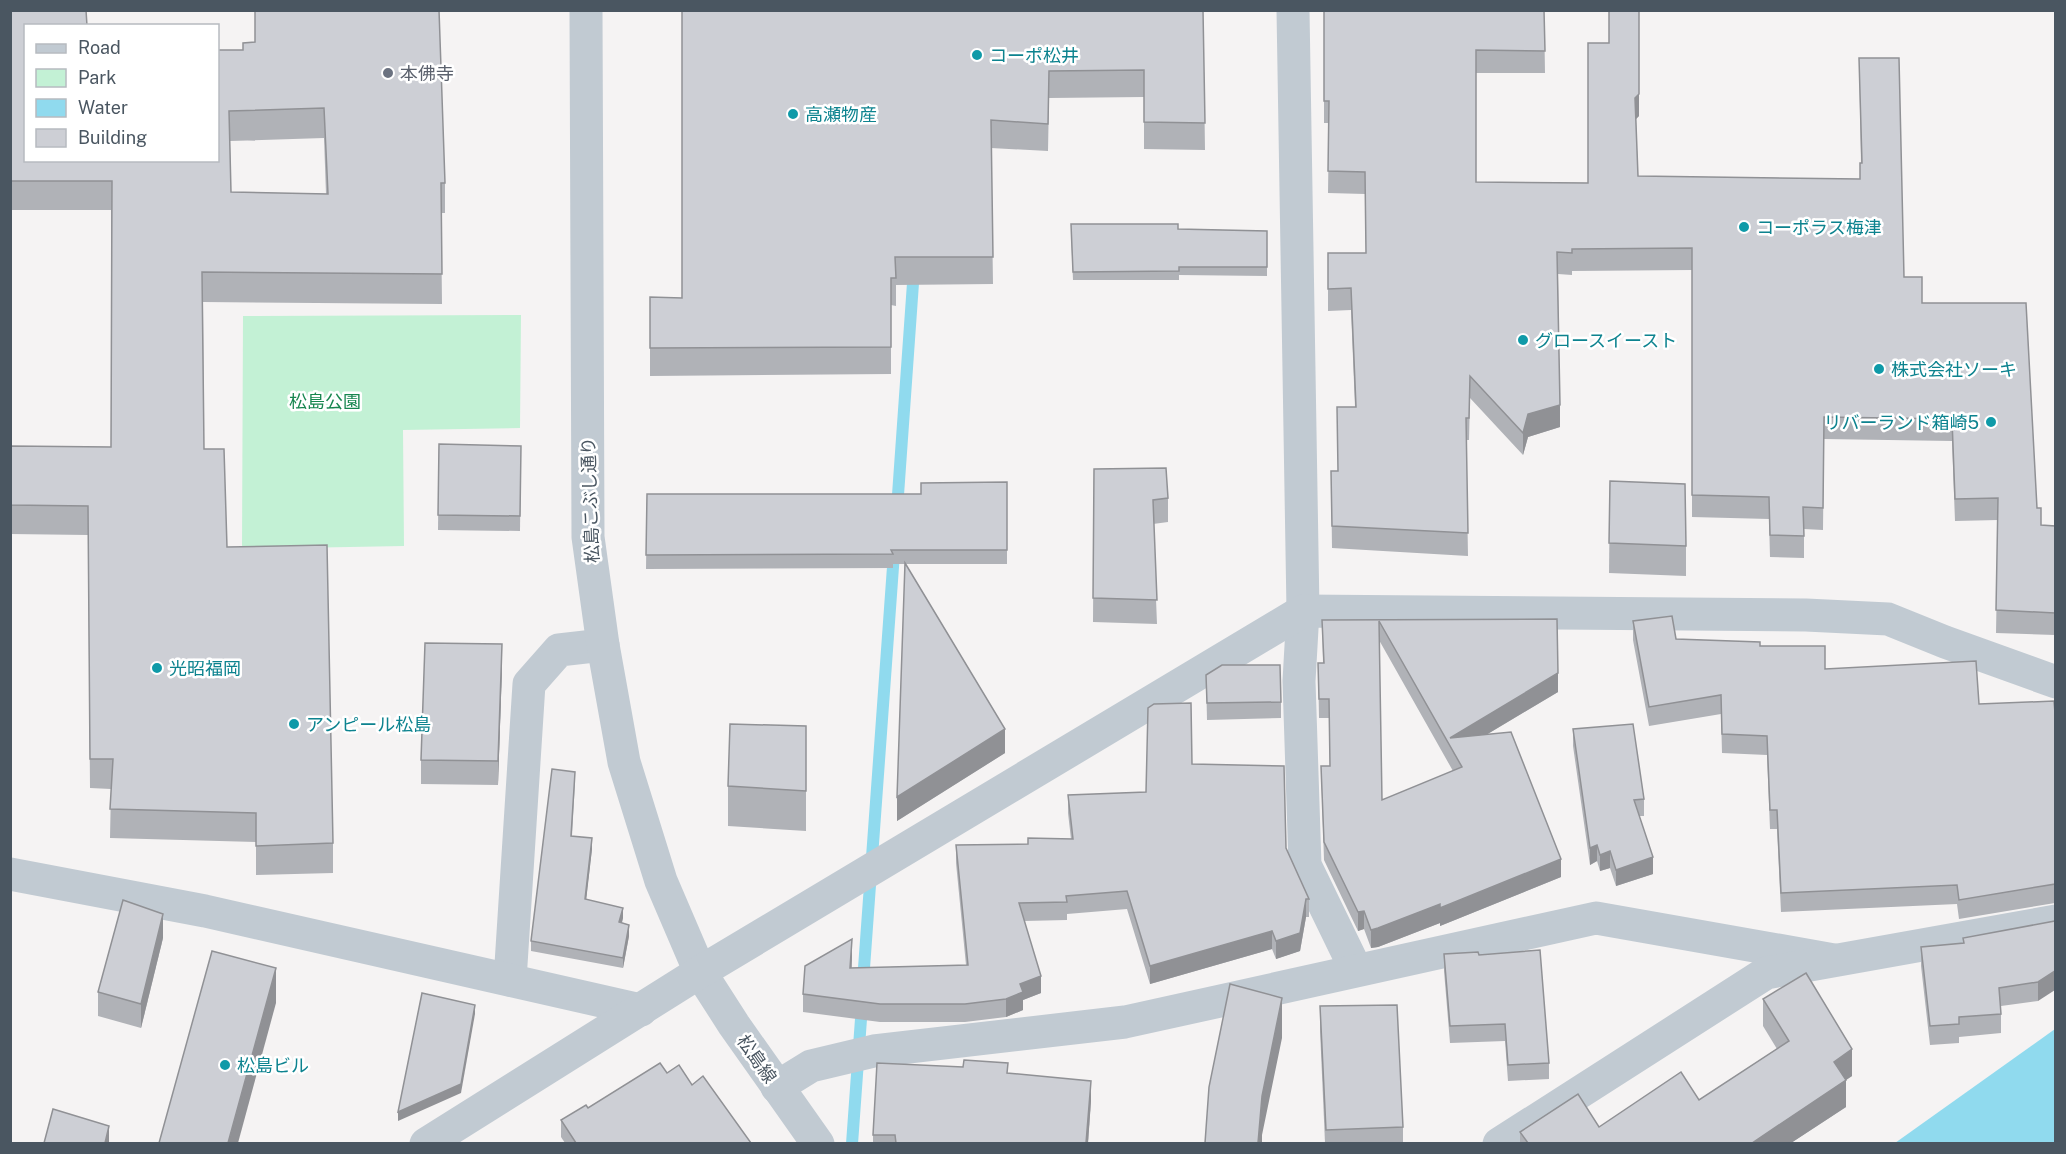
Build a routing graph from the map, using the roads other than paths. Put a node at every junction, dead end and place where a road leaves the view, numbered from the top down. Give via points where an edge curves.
1 (586, 10) edge
2 (1293, 10) edge
3 (1302, 611) junction
4 (603, 645) junction
5 (2055, 682) edge
6 (10, 874) edge
7 (2055, 921) edge
8 (1834, 960) junction
9 (1356, 970) junction
10 (700, 972) junction
11 (510, 980) junction
12 (641, 1010) junction
13 (777, 1087) junction
14 (426, 1143) edge
15 (818, 1143) edge
16 (1499, 1143) edge

1 - 4 street, 松島こぶし通り via 588,537
2 - 3 street
3 - 5 street via 1888,619
3 - 9 street via 1299,681 1305,865
3 - 10 street
4 - 10 street, 松島こぶし通り via 624,762 661,881
4 - 11 street via 559,650 529,684
6 - 11 street via 205,911
7 - 8 street
8 - 9 street via 1596,918
8 - 16 street via 1766,973
9 - 13 street via 1125,1022 874,1051 811,1066
10 - 12 street
10 - 13 street, 松島線
11 - 12 street
12 - 14 street
13 - 15 street, 松島線

